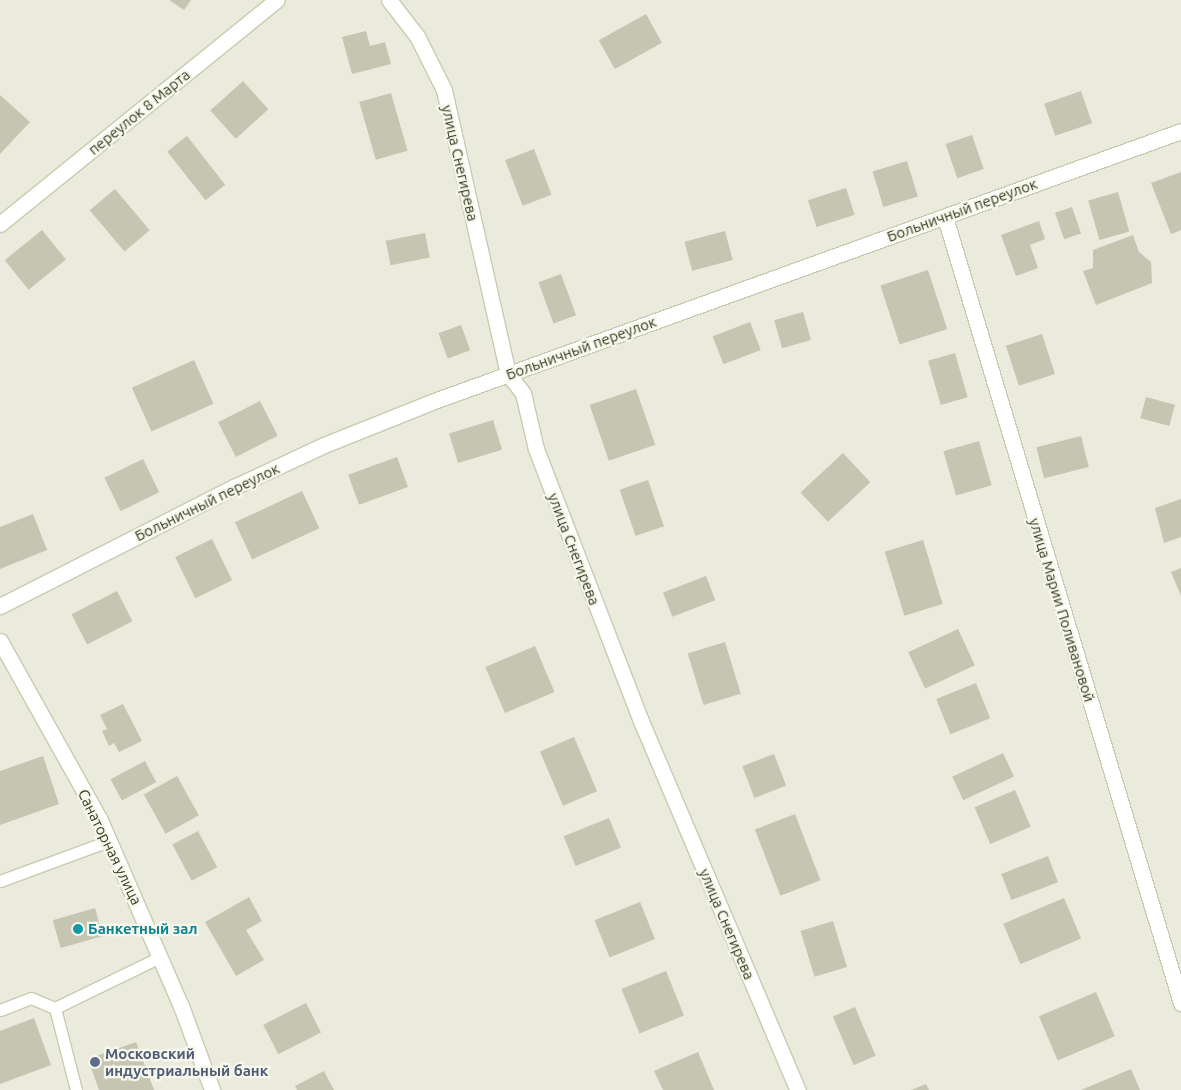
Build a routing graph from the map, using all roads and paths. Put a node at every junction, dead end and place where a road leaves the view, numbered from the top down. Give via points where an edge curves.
1 (277, 0) edge
2 (389, 0) edge
3 (1181, 132) edge
4 (945, 216) junction
5 (0, 224) edge
6 (508, 374) junction
7 (0, 606) edge
8 (0, 640) edge
9 (109, 841) junction
10 (0, 882) edge
11 (160, 957) junction
12 (1181, 1003) edge
13 (55, 1008) junction
14 (0, 1010) edge
15 (72, 1089) edge
16 (212, 1090) edge
17 (798, 1090) edge

1 - 5 street, переулок 8 Марта
2 - 6 street, улица Снегирева via 417,36 444,90
3 - 4 street, Больничный переулок
4 - 6 street, Больничный переулок
4 - 12 street, улица Марии Поливановой
6 - 7 street, Больничный переулок via 306,453
6 - 17 street, улица Снегирева via 523,393 536,449 637,712
8 - 9 street, Санаторная улица
9 - 10 lane
9 - 11 street, Санаторная улица
11 - 13 lane
11 - 16 street, Санаторная улица
13 - 14 lane via 31,998
13 - 15 lane

